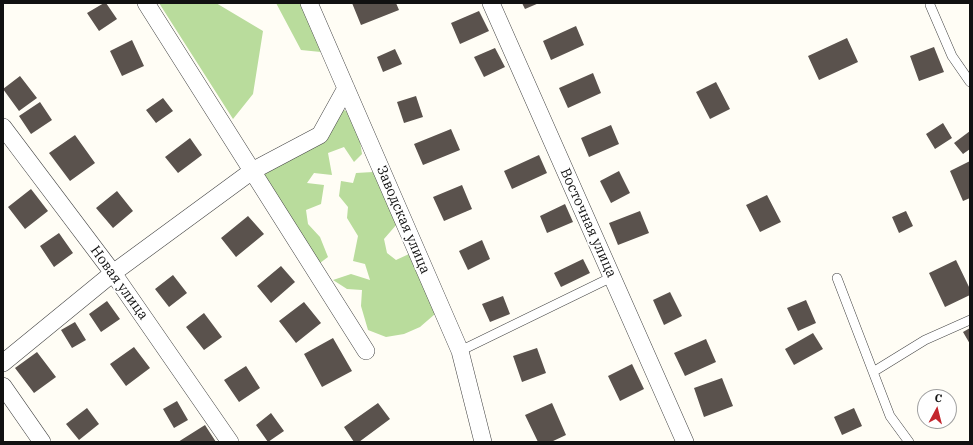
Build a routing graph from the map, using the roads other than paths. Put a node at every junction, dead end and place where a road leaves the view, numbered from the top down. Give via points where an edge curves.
1 (146, 3) edge
2 (309, 3) edge
3 (491, 3) edge
4 (930, 5) dead end
5 (970, 80) edge
6 (346, 88) junction
7 (3, 127) edge
8 (252, 171) junction
9 (113, 273) junction
10 (612, 277) junction
11 (837, 278) dead end
12 (970, 320) edge
13 (366, 351) dead end
14 (460, 351) junction
15 (3, 363) edge
16 (873, 372) junction
17 (3, 386) edge
18 (42, 442) edge
19 (230, 442) edge
20 (483, 442) edge
21 (685, 442) edge
22 (909, 442) edge

1 - 8 street
2 - 6 street, Заводская улица
3 - 10 street, Восточная улица
4 - 5 lane via 952,56
6 - 8 street via 320,135
6 - 14 street, Заводская улица
7 - 9 street, Новая улица
8 - 9 street
8 - 13 street
9 - 15 street
9 - 19 street, Новая улица
10 - 14 lane
10 - 21 street, Восточная улица
11 - 16 lane
12 - 16 lane via 925,340
14 - 20 street, Заводская улица
16 - 22 lane via 890,416
17 - 18 street

